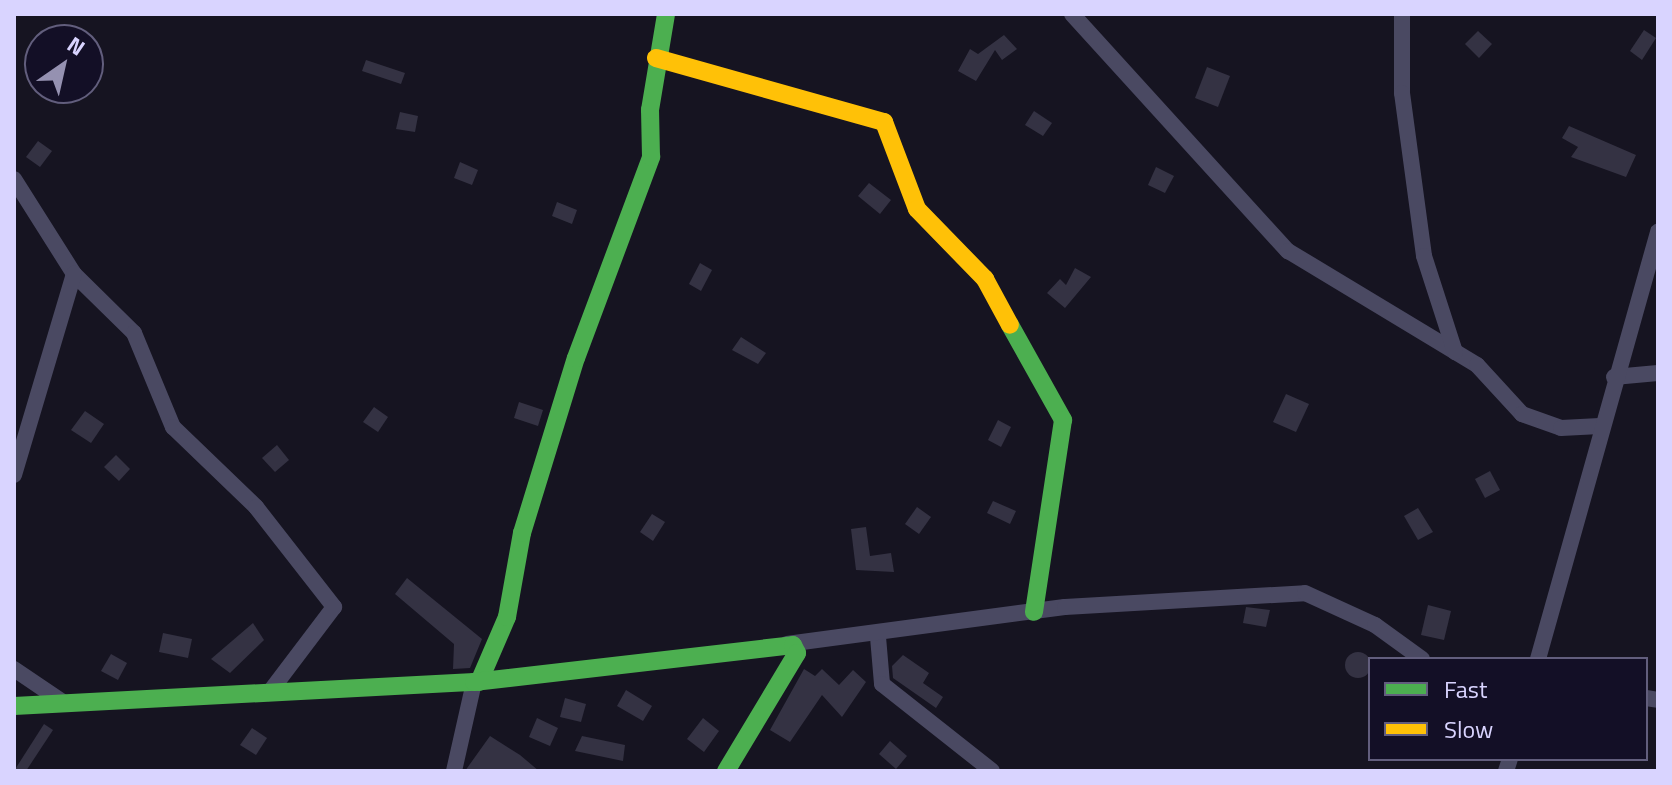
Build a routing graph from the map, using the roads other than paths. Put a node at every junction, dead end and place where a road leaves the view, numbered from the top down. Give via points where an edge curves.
1 (666, 14) edge
2 (1072, 14) edge
3 (1402, 14) edge
4 (656, 58) junction
5 (14, 179) edge
6 (1658, 232) edge
7 (74, 274) junction
8 (1455, 352) junction
9 (1658, 373) edge
10 (1614, 377) junction
11 (1600, 426) junction
12 (14, 475) edge
13 (1034, 612) junction
14 (878, 637) junction
15 (787, 644) junction
16 (1419, 657) edge
17 (1539, 657) edge
18 (14, 669) edge
19 (477, 682) junction
20 (269, 693) junction
21 (64, 703) junction
22 (14, 706) edge
23 (454, 771) edge
24 (726, 771) edge
25 (992, 771) edge

1 - 4 street
2 - 8 street via 1288,251
3 - 8 street via 1402,93 1424,256
4 - 13 street via 884,122 917,209 985,279 1063,420
4 - 19 street via 651,157 576,358 522,533 507,617
5 - 7 street
6 - 10 street
7 - 12 street
7 - 20 street via 134,333 173,427 256,507 334,607
8 - 11 street via 1522,414 1561,428
9 - 10 street
10 - 11 street
11 - 17 street
13 - 14 street
13 - 16 street via 1305,593 1375,625
14 - 15 street
14 - 25 street via 882,684
15 - 19 street
15 - 24 street via 797,653
18 - 21 street
19 - 20 street
19 - 23 street
20 - 21 street
21 - 22 street

